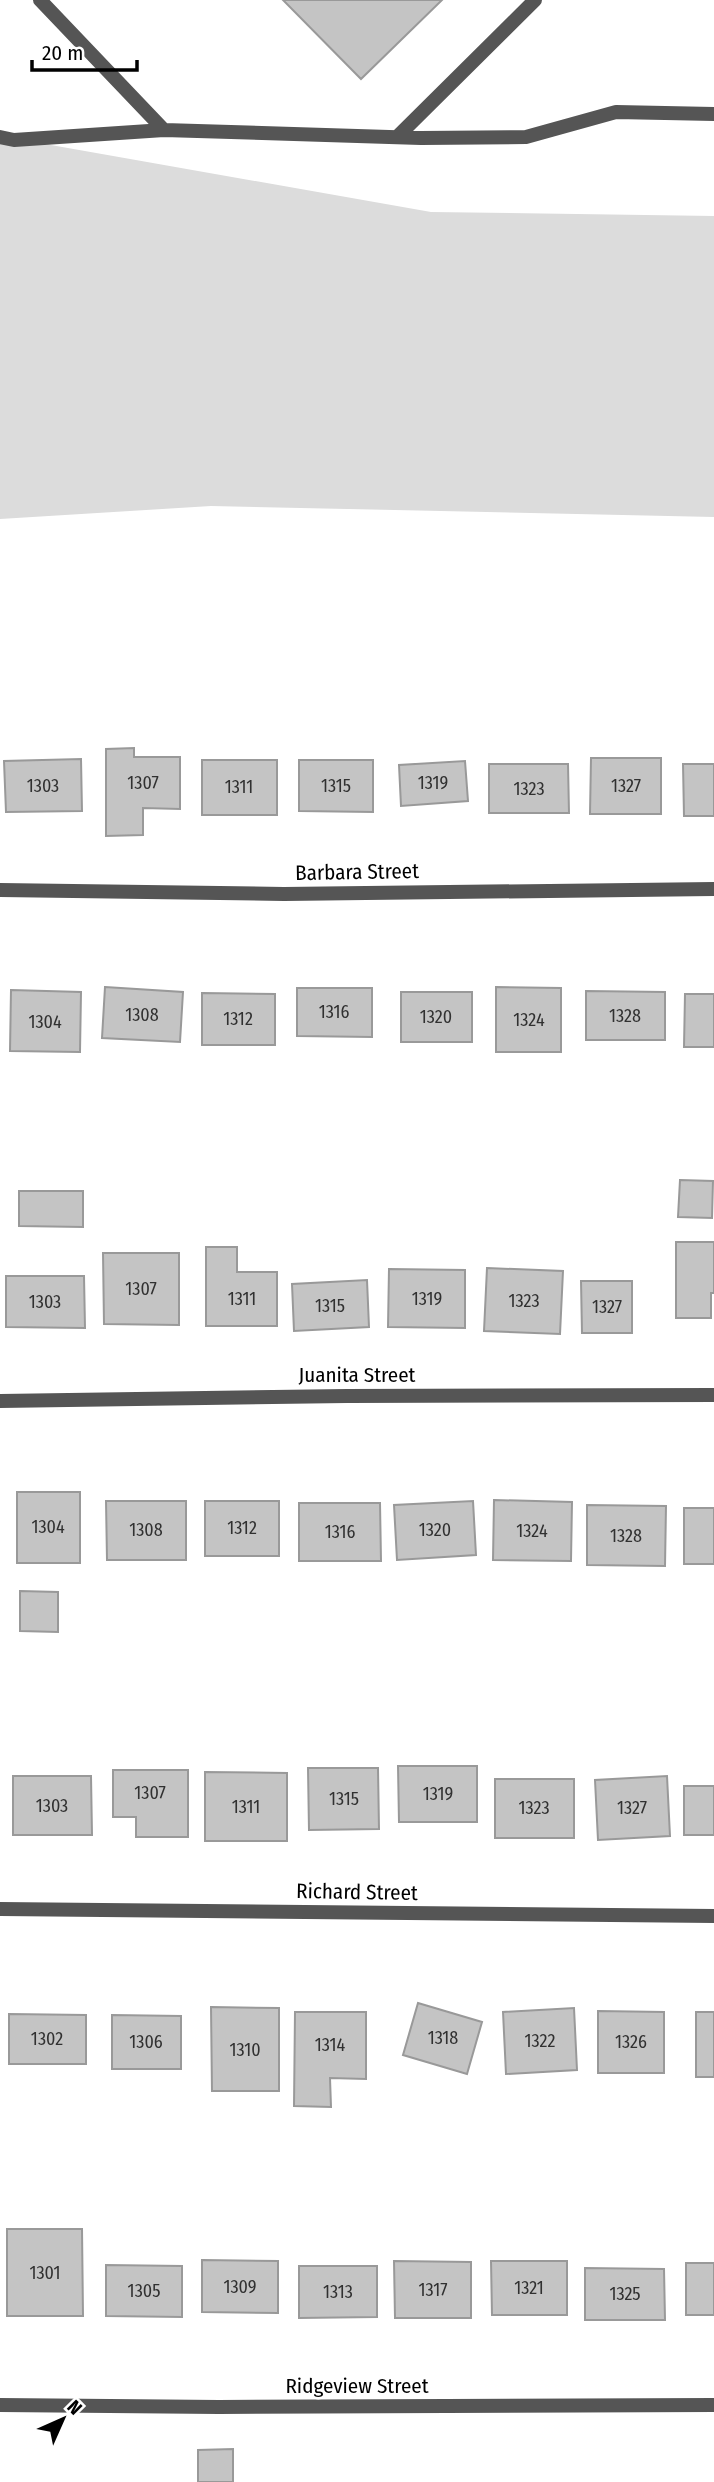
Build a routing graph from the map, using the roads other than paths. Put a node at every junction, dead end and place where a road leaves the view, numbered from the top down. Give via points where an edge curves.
1 (40, 0) edge
2 (535, 0) edge
3 (714, 114) edge
4 (164, 130) junction
5 (0, 137) edge
6 (397, 137) junction
7 (714, 889) edge
8 (0, 890) edge
9 (714, 1395) edge
10 (0, 1401) edge
11 (0, 1909) edge
12 (714, 1916) edge
13 (0, 2405) edge
14 (714, 2405) edge

1 - 4 street
2 - 6 street
3 - 6 street via 616,112 526,137
4 - 5 street via 14,140
4 - 6 street
7 - 8 street, Barbara Street via 284,894
9 - 10 street, Juanita Street
11 - 12 street, Richard Street
13 - 14 street, Ridgeview Street

